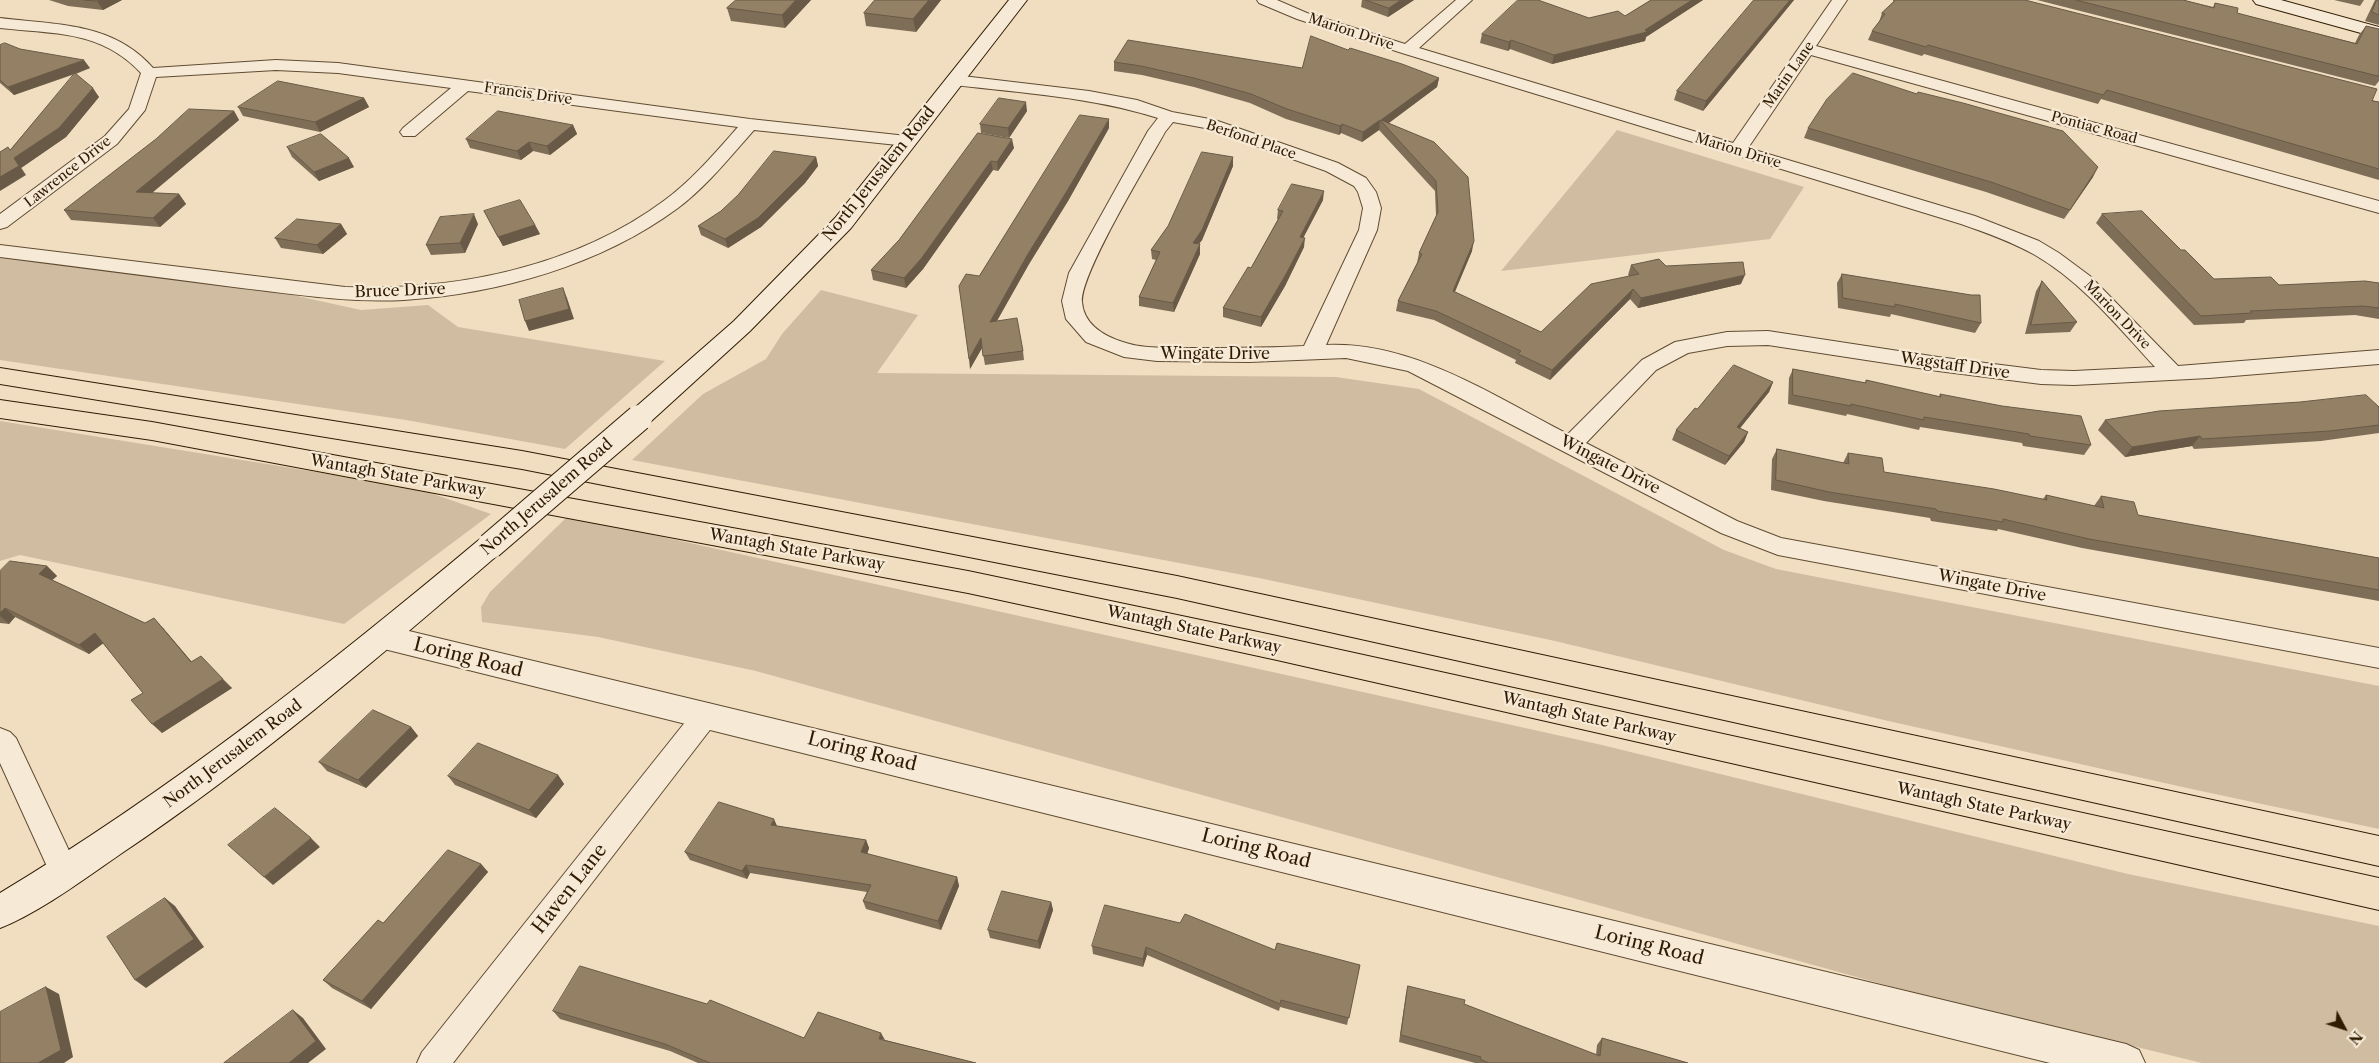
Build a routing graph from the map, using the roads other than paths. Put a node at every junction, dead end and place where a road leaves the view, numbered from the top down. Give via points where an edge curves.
1 (1018, 0) edge
2 (1264, 0) edge
3 (1465, 0) edge
4 (1840, 0) edge
5 (2268, 1) edge
6 (0, 23) edge
7 (2379, 33) edge
8 (1808, 49) junction
9 (1408, 50) junction
10 (149, 73) junction
11 (954, 80) junction
12 (464, 86) junction
13 (1169, 116) junction
14 (750, 124) junction
15 (409, 132) dead end
16 (907, 141) junction
17 (1738, 150) junction
18 (2379, 207) edge
19 (0, 224) edge
20 (0, 251) edge
21 (1312, 352) junction
22 (2379, 357) edge
23 (2171, 371) junction
24 (0, 376) edge
25 (0, 409) edge
26 (1571, 445) junction
27 (384, 637) junction
28 (2379, 658) edge
29 (707, 714) junction
30 (0, 740) edge
31 (2379, 850) edge
32 (65, 874) junction
33 (2379, 894) edge
34 (0, 912) edge
35 (433, 1063) edge
36 (2126, 1063) edge

1 - 11 main road, North Jerusalem Road
2 - 9 street, Marion Drive via 1302,16
3 - 9 street
4 - 8 street, Marin Lane
5 - 7 main road
6 - 10 street via 83,34 112,42 138,60
8 - 17 street, Marin Lane
8 - 18 street, Pontiac Road
9 - 17 street, Marion Drive
10 - 12 street, Francis Drive via 302,65
10 - 19 street, Lawrence Drive via 137,110 111,140
11 - 13 street, Berfond Place via 1089,96
11 - 16 main road, North Jerusalem Road
12 - 14 street, Francis Drive
12 - 15 street
13 - 21 street, Berfond Place via 1209,124 1332,168 1360,182 1367,192 1372,208 1368,230
13 - 21 street, Wingate Drive via 1157,131 1079,273 1072,301 1076,319 1092,337 1124,350 1157,354 1249,355
14 - 16 street, Francis Drive
14 - 20 street, Bruce Drive via 698,182 642,224 550,265 453,289 404,294 330,292
16 - 27 main road, North Jerusalem Road, bridge via 843,223 742,326
17 - 23 street, Marion Drive via 2017,237 2080,277
21 - 26 street, Wingate Drive via 1346,351 1392,358 1415,366
22 - 23 street, Wagstaff Drive via 2209,371
23 - 26 street, Wagstaff Drive via 2074,378 2040,377 1768,338 1727,338 1682,347 1649,365
24 - 31 highway via 522,460 1158,583
25 - 33 highway, Wantagh State Parkway via 152,431 968,582
26 - 28 street, Wingate Drive via 1729,527 1778,546
27 - 29 main road, Loring Road
27 - 32 main road, North Jerusalem Road via 231,757
29 - 35 street, Haven Lane
29 - 36 main road, Loring Road
30 - 32 street via 6,746
32 - 34 main road, North Jerusalem Road

